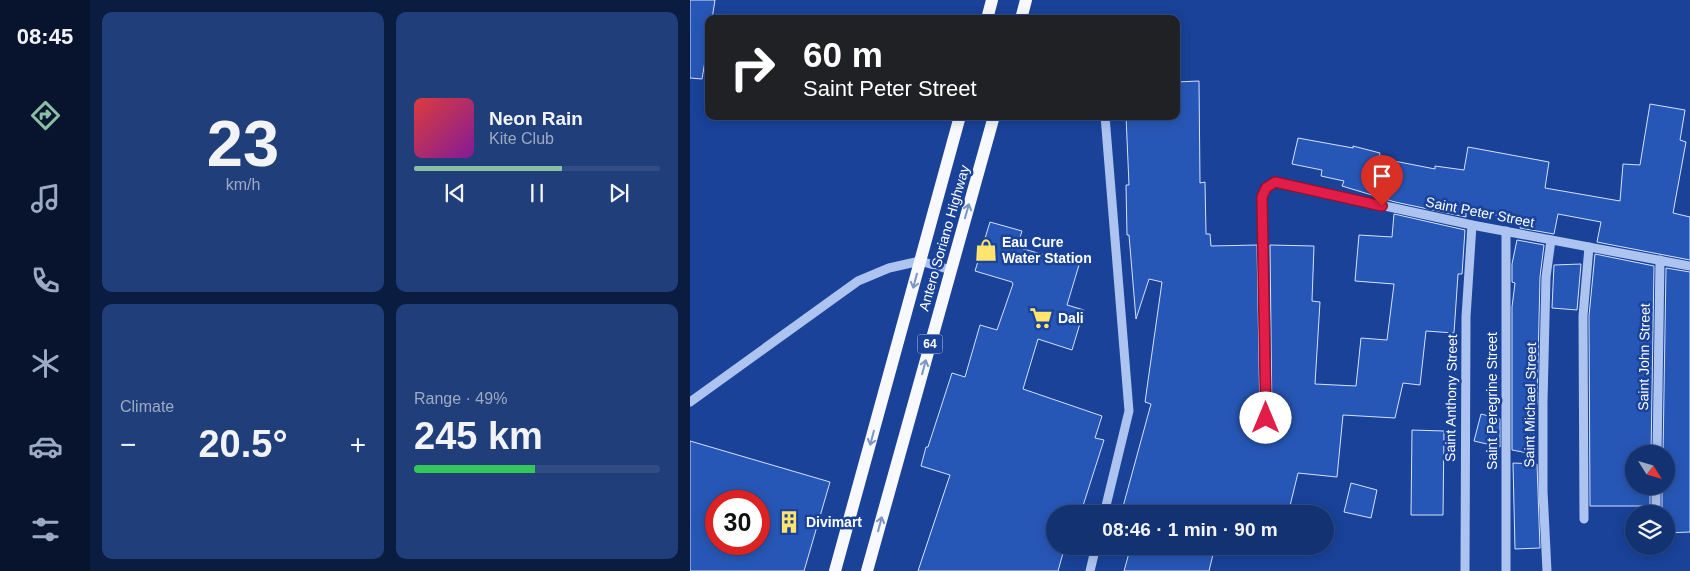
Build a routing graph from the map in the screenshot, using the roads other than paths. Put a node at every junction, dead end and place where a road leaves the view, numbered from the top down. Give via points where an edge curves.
1 (992, 0) edge
2 (1026, 0) edge
3 (988, 15) edge
4 (1022, 15) edge
5 (959, 120) edge
6 (993, 120) edge
7 (1105, 120) edge
8 (1472, 225) junction
9 (1506, 231) junction
10 (1551, 240) junction
11 (1589, 247) junction
12 (1660, 260) junction
13 (920, 262) junction
14 (1690, 266) edge
15 (951, 270) junction
16 (690, 402) edge
17 (1266, 418) dead end
18 (1656, 445) edge
19 (1106, 505) edge
20 (1584, 519) dead end
21 (1094, 555) edge
22 (835, 571) edge
23 (867, 571) edge
24 (1090, 571) edge
25 (1465, 571) edge
26 (1506, 571) edge
27 (1547, 571) edge

1 - 3 main road
2 - 4 main road
5 - 13 main road, Antero Soriano Highway / 64
15 -> 6 main road, Antero Soriano Highway / 64
7 - 19 street via 1130,412
8 - 9 street, Saint Peter Street
8 - 17 street, Saint Peter Street via 1275,182 1266,188 1262,197
8 - 25 street, Saint Anthony Street via 1466,317
9 - 10 street, Saint Peter Street
9 - 26 street, Saint Peregrine Street
10 - 11 street, Saint Peter Street
10 - 27 street, Saint Michael Street via 1546,277 1543,385
11 - 12 street, Saint Peter Street
11 - 20 street via 1583,316
12 - 14 street, Saint Peter Street
12 - 18 street, Saint John Street
13 - 15 street
13 - 16 street via 889,268 858,281
13 -> 22 main road, Antero Soriano Highway / 64
23 -> 15 main road, Antero Soriano Highway / 64
21 - 24 street

